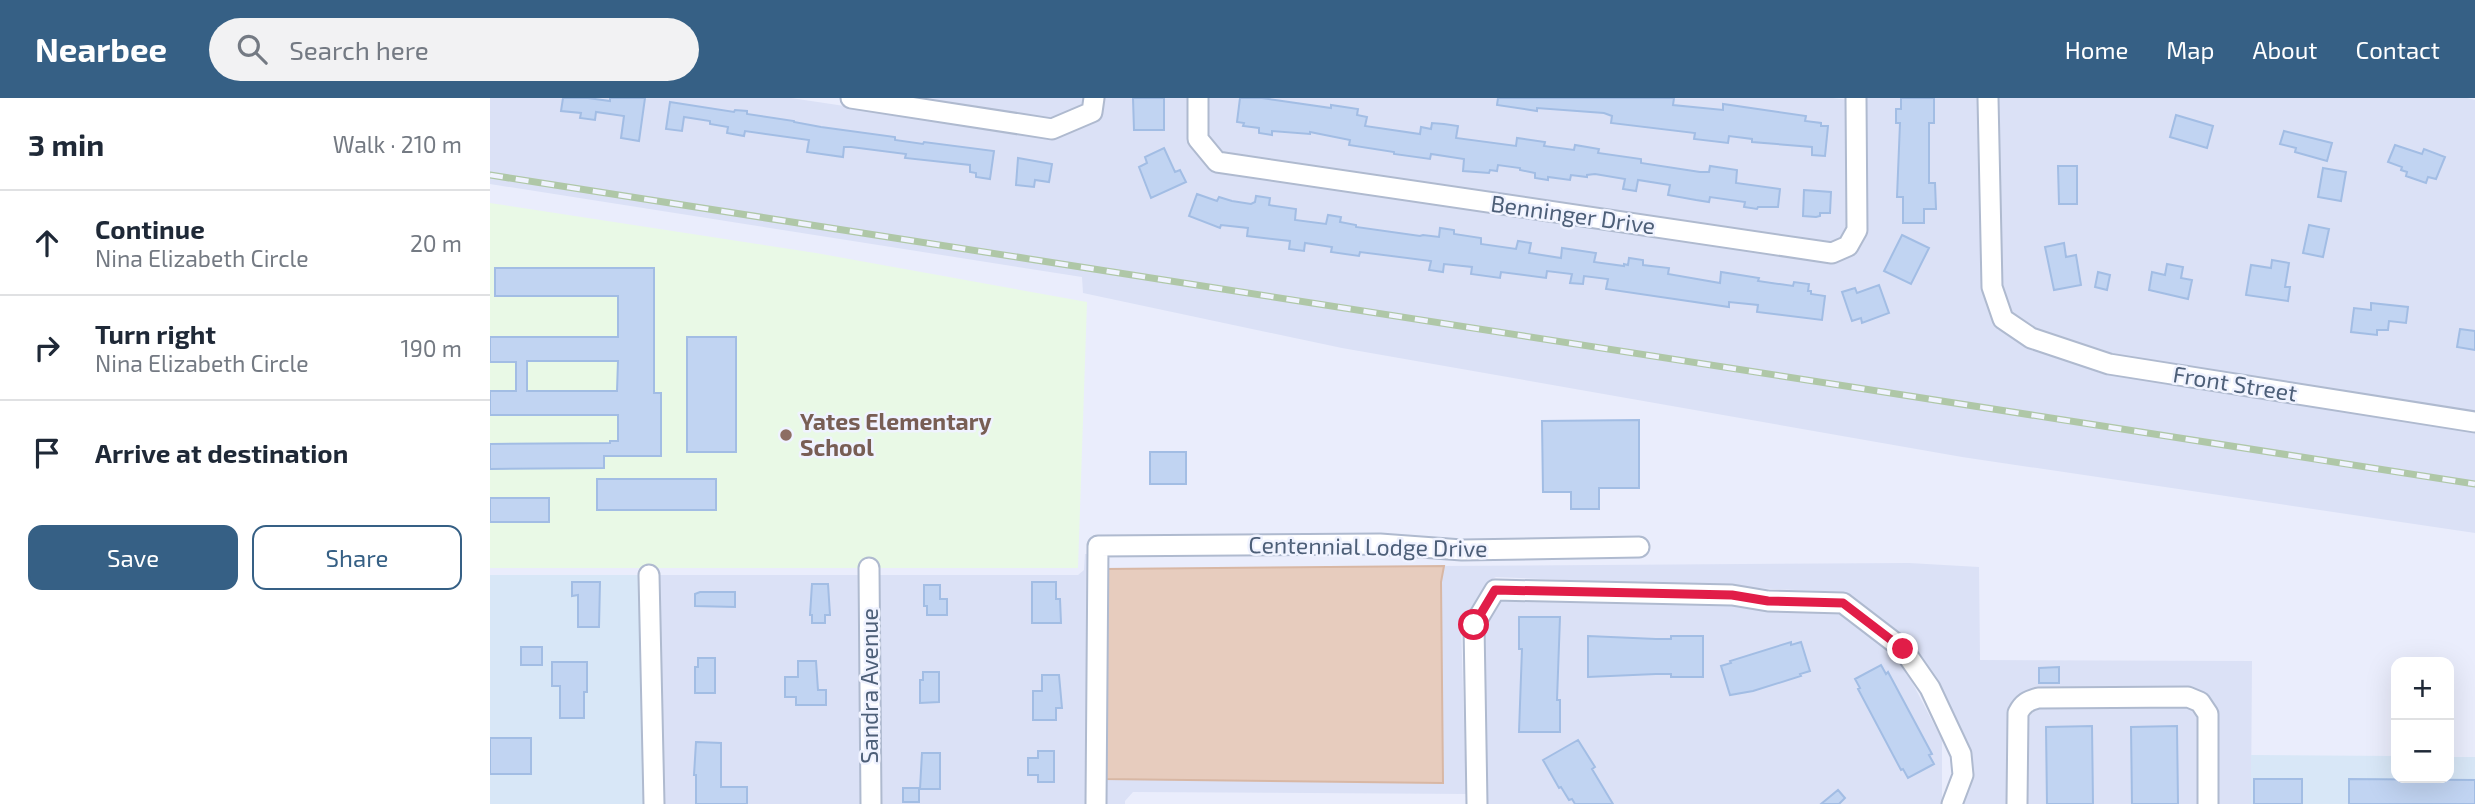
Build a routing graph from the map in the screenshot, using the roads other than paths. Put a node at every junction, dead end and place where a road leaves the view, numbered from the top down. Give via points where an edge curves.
1 (850, 98) edge
2 (1198, 98) edge
3 (1856, 98) edge
4 (1989, 98) edge
5 (909, 102) edge
6 (1093, 105) edge
7 (2475, 422) edge
8 (1639, 547) dead end
9 (869, 568) dead end
10 (649, 575) dead end
11 (654, 804) edge
12 (871, 804) edge
13 (1096, 804) edge
14 (1477, 804) edge
15 (1952, 804) edge
16 (2017, 804) edge
17 (2208, 804) edge

1 - 5 street
2 - 3 street, Benninger Drive via 1198,139 1217,162 1832,253 1849,246 1857,230
4 - 7 street, Front Street via 1992,287 2003,319 2031,338 2109,364
5 - 6 street via 1052,129
8 - 13 street, Centennial Lodge Drive via 1098,546
9 - 12 street, Sandra Avenue
10 - 11 street
14 - 15 street via 1474,625 1495,590 1732,595 1843,603 1903,649 1930,688 1963,763
16 - 17 street via 2018,713 2028,701 2189,697 2200,702 2208,714

